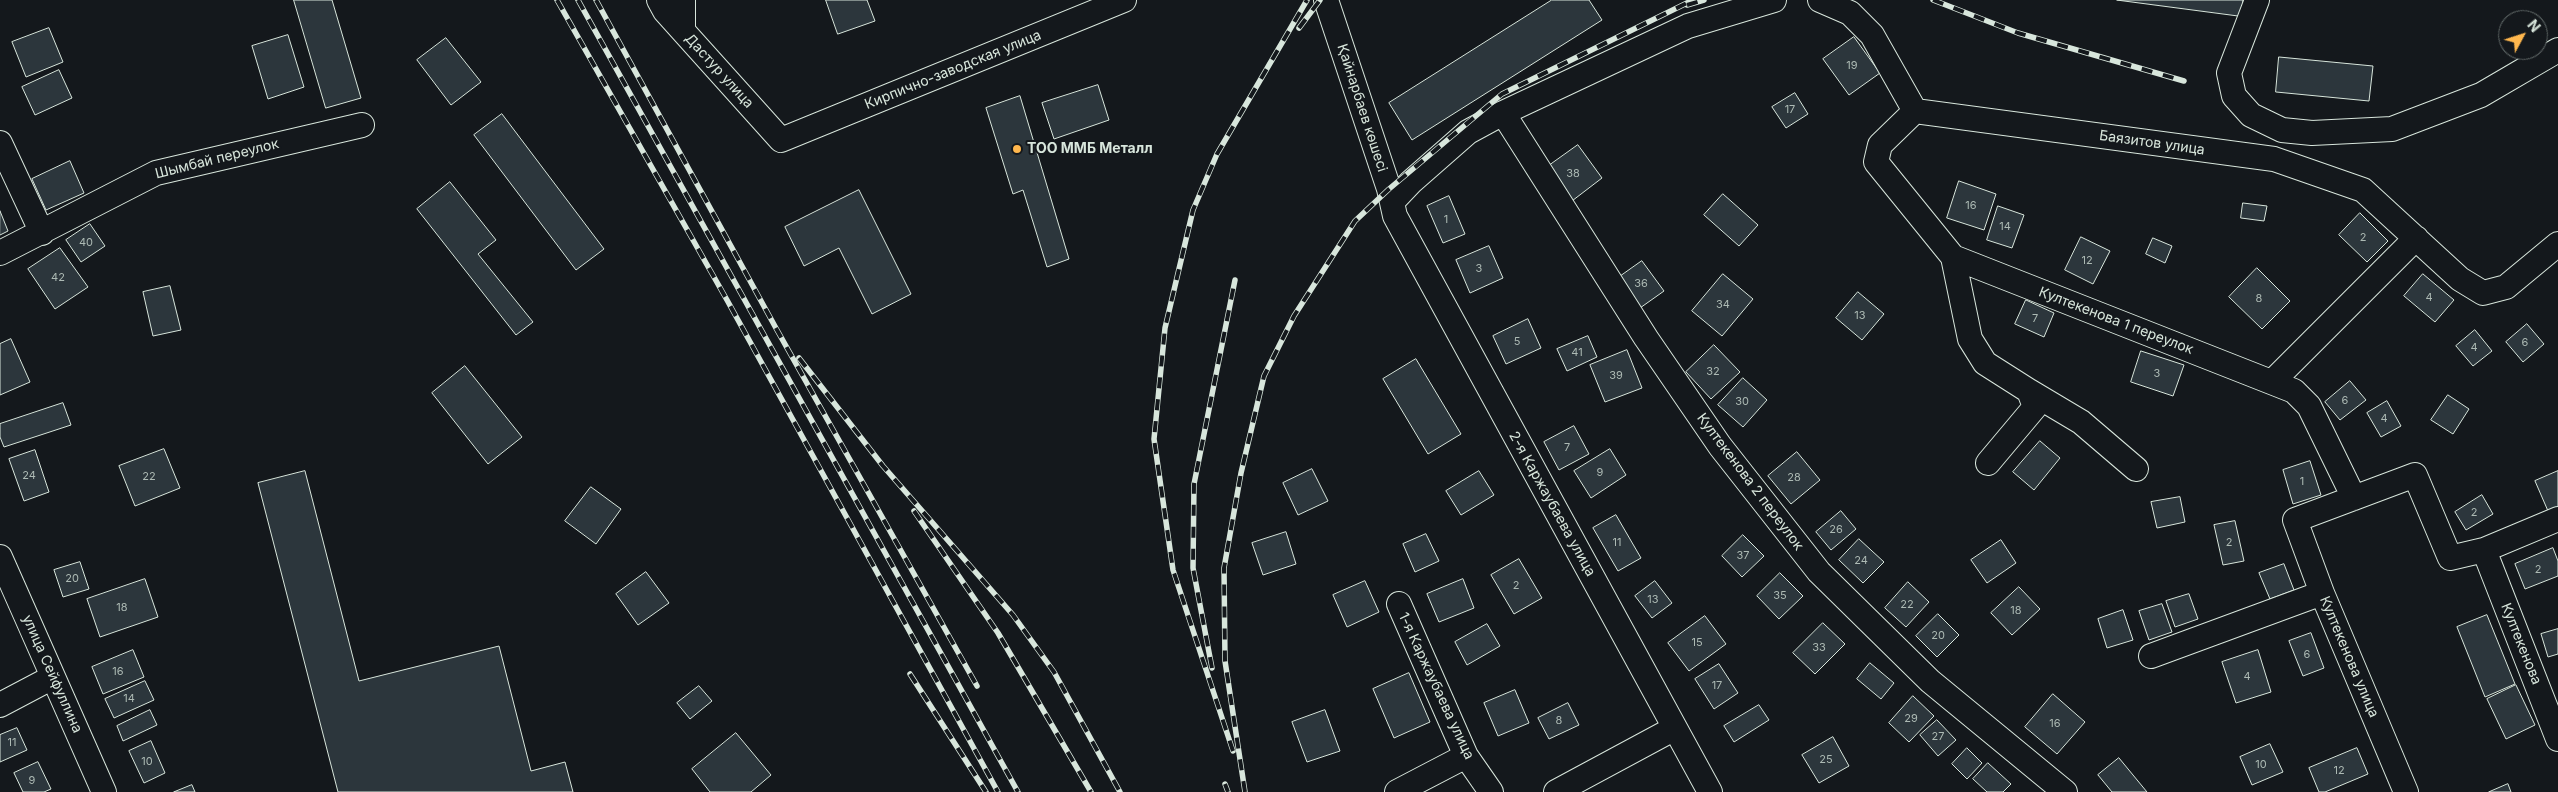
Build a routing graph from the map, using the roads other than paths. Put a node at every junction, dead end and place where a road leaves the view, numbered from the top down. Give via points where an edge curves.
1 (659, 0) edge
2 (683, 0) edge
3 (1124, 0) edge
4 (1326, 0) edge
5 (1774, 0) edge
6 (1820, 0) edge
7 (2257, 0) edge
8 (683, 31) junction
9 (2558, 50) edge
10 (1915, 111) junction
11 (1503, 113) junction
12 (362, 125) dead end
13 (781, 140) joint
14 (0, 143) edge
15 (1394, 209) junction
16 (42, 233) junction
17 (2416, 238) junction
18 (2558, 244) edge
19 (0, 253) edge
20 (1952, 256) junction
21 (2273, 381) junction
22 (2029, 392) junction
23 (1988, 463) dead end
24 (2136, 469) dead end
25 (2354, 498) junction
26 (2558, 519) edge
27 (2484, 550) junction
28 (0, 557) edge
29 (2322, 593) junction
30 (1399, 604) dead end
31 (2151, 656) dead end
32 (53, 677) junction
33 (0, 705) edge
34 (1674, 728) junction
35 (2558, 739) edge
36 (1466, 756) junction
37 (1488, 791) edge
38 (104, 792) edge
39 (1397, 792) edge
40 (1556, 792) edge
41 (1710, 792) edge
42 (2065, 792) edge
43 (2406, 792) edge

1 - 8 street, Дастур улица
2 - 8 street
3 - 13 street, Кирпично-заводская улица
4 - 15 street, Қайнарбаев көшесі
5 - 11 street via 1688,26
6 - 10 street via 1850,13 1872,35
7 - 9 street via 2229,73 2234,96 2251,115 2282,130 2312,133 2392,129 2481,95
8 - 13 street, Дастур улица
10 - 17 street, Баязитов улица via 2274,159 2363,190
10 - 20 street, Култекенова 1 переулок via 1880,145 1876,162
11 - 15 street via 1468,132 1411,182
11 - 42 street, Култекенова 2 переулок via 1646,338 1715,438 1819,572 1930,681
12 - 16 street, Шымбай переулок via 156,173
14 - 16 street
15 - 34 street, 2-я Каржаубаева улица
16 - 19 street, Шымбай переулок
17 - 18 street, Баязитов улица via 2460,279 2483,293 2506,287
17 - 21 street
20 - 21 street, Култекенова 1 переулок
20 - 22 street via 1970,339 1985,363
21 - 25 street, Култекенова 1 переулок via 2294,391 2309,406
22 - 23 street via 2035,407
22 - 24 street via 2081,422
25 - 27 street via 2415,475 2450,558
25 - 29 street, Култекенова улица via 2295,520
26 - 27 street
27 - 35 street, Култекенова
28 - 32 street, улица Сейфуллина
29 - 31 street
29 - 43 street, Култекенова улица
30 - 36 street, 1-я Каржаубаева улица
32 - 33 street
32 - 38 street, улица Сейфуллина
34 - 40 street
34 - 41 street, 2-я Каржаубаева улица
36 - 37 street, 1-я Каржаубаева улица
36 - 39 street

